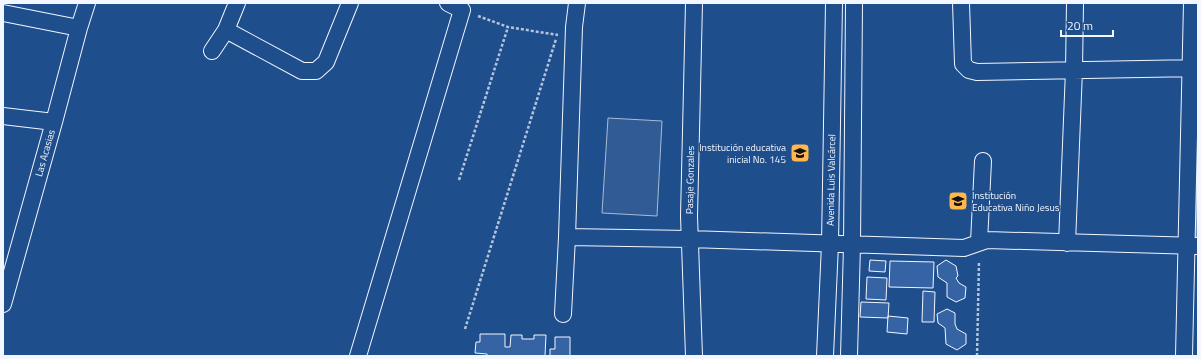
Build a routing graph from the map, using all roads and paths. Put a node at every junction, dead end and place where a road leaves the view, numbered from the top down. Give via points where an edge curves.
1 (87, 3) edge
2 (237, 3) edge
3 (350, 3) edge
4 (577, 3) edge
5 (694, 3) edge
6 (834, 3) edge
7 (854, 3) edge
8 (961, 3) edge
9 (1075, 3) edge
10 (1192, 3) edge
11 (455, 7) edge
12 (3, 13) edge
13 (508, 27) junction
14 (78, 28) junction
15 (226, 30) junction
16 (557, 35) junction
17 (574, 38) junction
18 (212, 51) dead end
19 (1194, 68) edge
20 (1074, 70) junction
21 (3, 116) edge
22 (54, 122) junction
23 (983, 161) dead end
24 (459, 180) dead end
25 (567, 237) junction
26 (690, 239) junction
27 (979, 242) junction
28 (1067, 243) junction
29 (830, 244) junction
30 (852, 245) junction
31 (1192, 246) edge
32 (3, 304) edge
33 (562, 314) dead end
34 (465, 329) dead end
35 (358, 356) edge
36 (694, 356) edge
37 (825, 356) edge
38 (849, 356) edge
39 (977, 356) edge
40 (1184, 356) edge

1 - 14 street, Las Acasias
2 - 15 street
3 - 15 street via 326,62 316,71 302,71
4 - 17 street
5 - 26 street, Pasaje Gonzales
6 - 29 street, Avenida Luis Valcárcel
7 - 30 street, Avenida Luis Valcárcel
8 - 20 street via 962,64 969,70
9 - 20 street
10 - 19 street
11 - 13 path
11 - 35 street
12 - 14 street
13 - 16 path
13 - 24 path
14 - 22 street, Las Acasias
15 - 18 street
16 - 17 path
16 - 34 path
17 - 25 street
19 - 20 street
19 - 31 street
20 - 28 street
21 - 22 street
22 - 32 street, Las Acasias
23 - 27 street
25 - 26 street
25 - 33 street
26 - 29 street
26 - 36 street, Pasaje Gonzales
27 - 28 street via 987,240
27 - 30 street via 964,248
27 - 39 path
28 - 31 street
29 - 30 street
29 - 37 street, Avenida Luis Valcárcel
30 - 38 street, Avenida Luis Valcárcel
31 - 40 street

